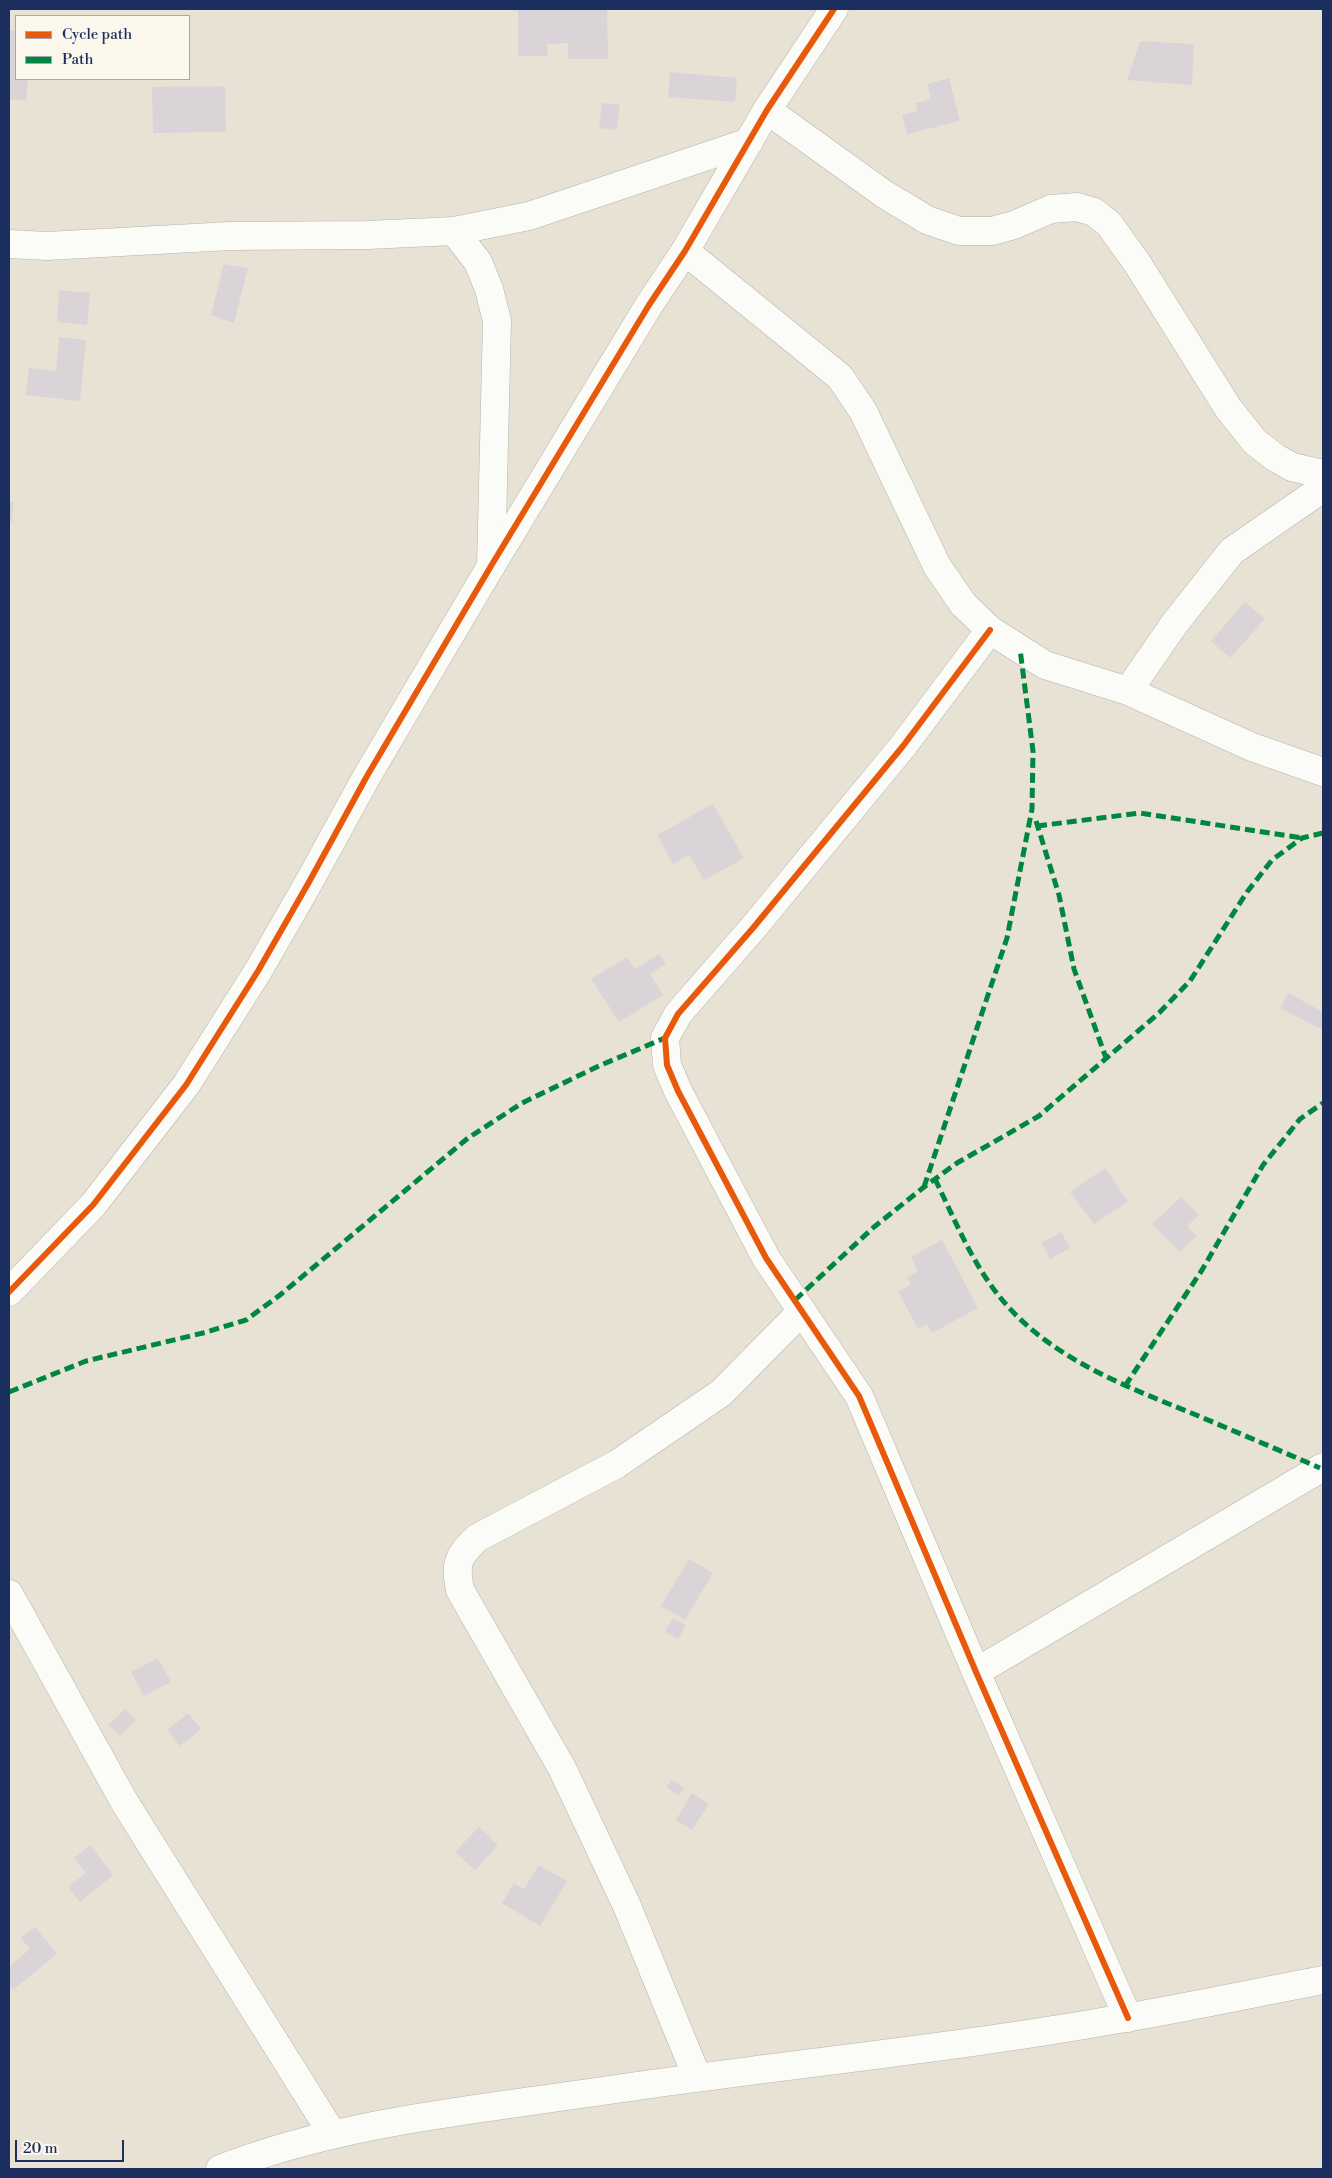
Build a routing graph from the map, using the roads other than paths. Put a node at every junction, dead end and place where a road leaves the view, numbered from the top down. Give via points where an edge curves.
1 (834, 9) edge
2 (767, 110) junction
3 (748, 142) junction
4 (454, 231) junction
5 (9, 244) edge
6 (685, 251) junction
7 (1323, 474) edge
8 (1323, 488) edge
9 (491, 566) junction
10 (990, 630) junction
11 (1128, 691) junction
12 (1323, 772) edge
13 (9, 1292) edge
14 (802, 1311) junction
15 (1323, 1466) edge
16 (9, 1594) edge
17 (976, 1672) junction
18 (1323, 1980) edge
19 (1128, 2018) junction
20 (697, 2077) junction
21 (333, 2135) junction
22 (220, 2169) edge

1 - 2 street
2 - 3 street
2 - 7 street via 884,194 927,220 959,231 992,231 1051,210 1077,207 1094,212 1108,224 1137,263 1228,408 1255,442 1292,467
3 - 4 street via 529,216
3 - 6 street
4 - 5 street via 230,236 47,246
4 - 9 street via 478,262 489,289 496,322
6 - 9 street via 649,304
6 - 10 street via 840,377 863,411 936,566 963,604
8 - 11 street via 1232,551 1175,623
9 - 13 street via 367,776 258,971 186,1086 92,1205
10 - 11 street via 1044,665
10 - 14 street via 903,746 678,1014 665,1038 667,1065 678,1091 766,1258
11 - 12 street via 1252,747
14 - 17 street via 859,1396
14 - 20 street via 721,1393 616,1464 478,1538 461,1554 456,1571 460,1590 562,1768 628,1906
15 - 17 street
16 - 21 street via 125,1803
17 - 19 street
18 - 19 street
19 - 20 street
20 - 21 street via 404,2121
21 - 22 street

